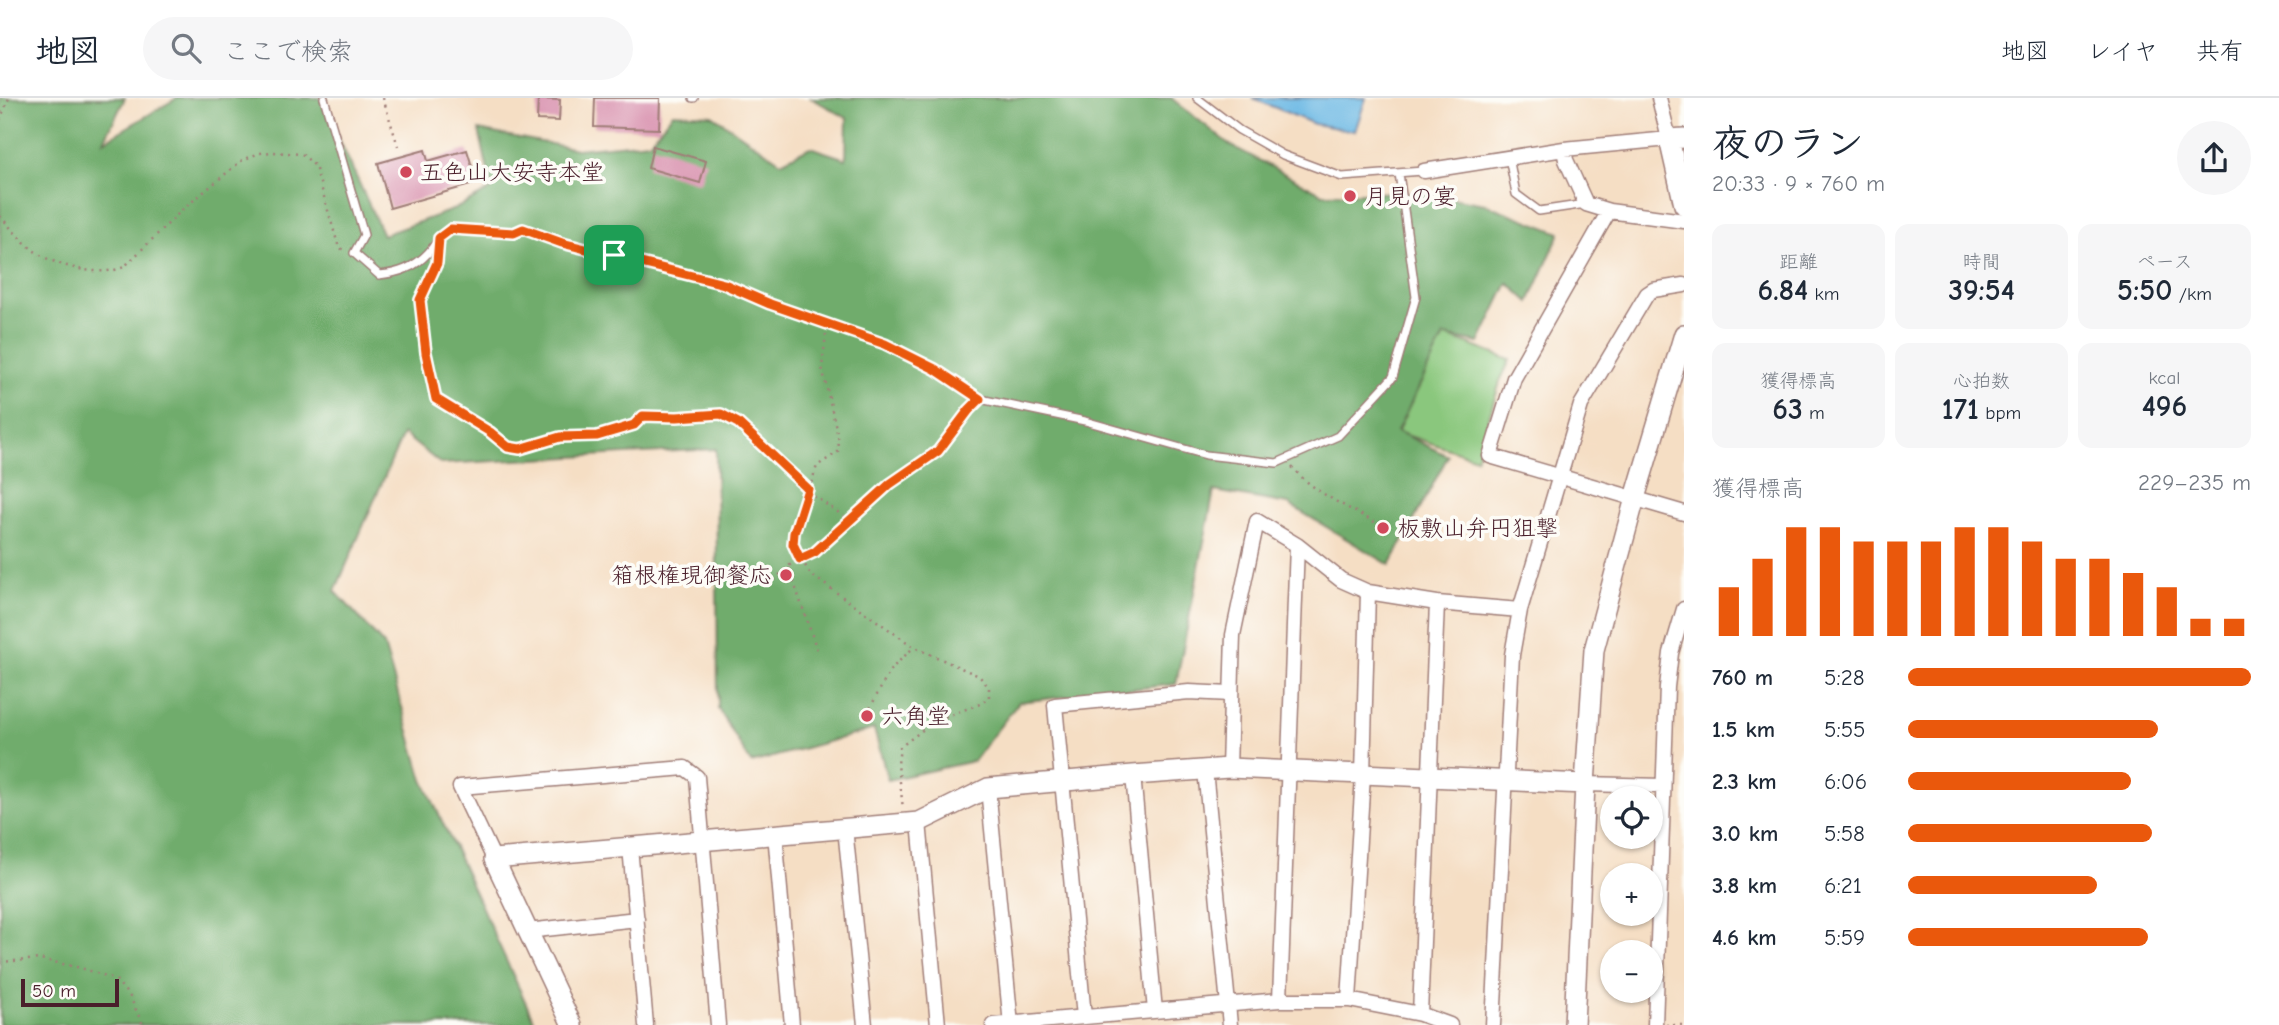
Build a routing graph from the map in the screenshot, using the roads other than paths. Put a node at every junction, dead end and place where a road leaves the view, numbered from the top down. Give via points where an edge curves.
1 (324, 98) edge
2 (1197, 98) edge
3 (1659, 98) edge
4 (1676, 138) edge
5 (1564, 149) junction
6 (1509, 157) junction
7 (1424, 171) joint
8 (1399, 173) junction
9 (1586, 204) junction
10 (1684, 205) edge
11 (1609, 211) junction
12 (1684, 222) edge
13 (1684, 285) edge
14 (1684, 334) edge
15 (1561, 477) junction
16 (1635, 498) junction
17 (1684, 513) edge
18 (1297, 545) junction
19 (1368, 592) junction
20 (1437, 603) junction
21 (1684, 609) edge
22 (1520, 610) junction
23 (1231, 694) junction
24 (1229, 768) junction
25 (1205, 770) junction
26 (1289, 771) junction
27 (1133, 775) junction
28 (1363, 775) junction
29 (1431, 777) junction
30 (1505, 780) junction
31 (1062, 781) junction
32 (1584, 784) junction
33 (1662, 786) joint
34 (988, 788) junction
35 (912, 822) junction
36 (845, 828) junction
37 (775, 833) junction
38 (701, 839) junction
39 (630, 847) junction
40 (1660, 849) edge
41 (494, 859) junction
42 (637, 919) junction
43 (527, 931) junction
44 (1280, 1000) junction
45 (1349, 1000) junction
46 (1228, 1006) junction
47 (1155, 1011) junction
48 (1420, 1014) junction
49 (1084, 1017) junction
50 (1011, 1024) edge
51 (572, 1025) edge
52 (646, 1025) edge
53 (718, 1025) edge
54 (792, 1025) edge
55 (865, 1025) edge
56 (938, 1025) edge
57 (993, 1025) edge
58 (1230, 1025) edge
59 (1450, 1025) edge
60 (1493, 1025) edge
61 (1574, 1025) edge
62 (1656, 1025) edge

1 - 8 lane via 364,235 354,253 379,275 410,268 451,229 514,233 523,229 724,284 885,344 920,360 980,399 1085,421 1206,455 1277,463 1338,436 1393,377 1416,297
2 - 8 lane via 1283,155 1330,173 1342,177
3 - 4 street
4 - 5 street
4 - 10 street
5 - 6 street
5 - 9 street
6 - 7 street
6 - 9 lane via 1516,194 1539,212
7 - 8 lane
9 - 11 street
11 - 12 street
11 - 15 street via 1514,378 1490,456
13 - 15 street via 1647,294 1581,404
14 - 16 street
15 - 16 street
15 - 22 street
16 - 17 street
16 - 32 street via 1594,650
18 - 19 street via 1341,580
18 - 23 street via 1257,521 1233,635
18 - 26 street
19 - 20 street
19 - 28 street
20 - 22 street
20 - 29 street
21 - 33 street via 1671,653
22 - 30 street via 1512,655
23 - 24 street
23 - 31 street via 1189,692 1055,705
24 - 25 street
24 - 26 street
25 - 27 street
25 - 46 street
26 - 28 street
26 - 44 street
27 - 31 street
27 - 47 street
28 - 29 street
28 - 45 street
29 - 30 street
29 - 48 street
30 - 32 street
30 - 60 street
31 - 34 street
31 - 49 street
32 - 33 street
32 - 61 street
34 - 35 street
34 - 50 street
35 - 36 street
35 - 56 street
36 - 37 street
36 - 55 street
37 - 38 street
37 - 54 street
38 - 39 street
38 - 41 street via 697,777 685,768 460,787
38 - 53 street
39 - 41 street
39 - 42 street
40 - 62 street
41 - 43 street
42 - 43 street
42 - 52 street
43 - 51 street
44 - 45 street
44 - 46 street
45 - 48 street
46 - 47 street
46 - 58 street
47 - 49 street
48 - 59 street
49 - 50 street
50 - 57 street

